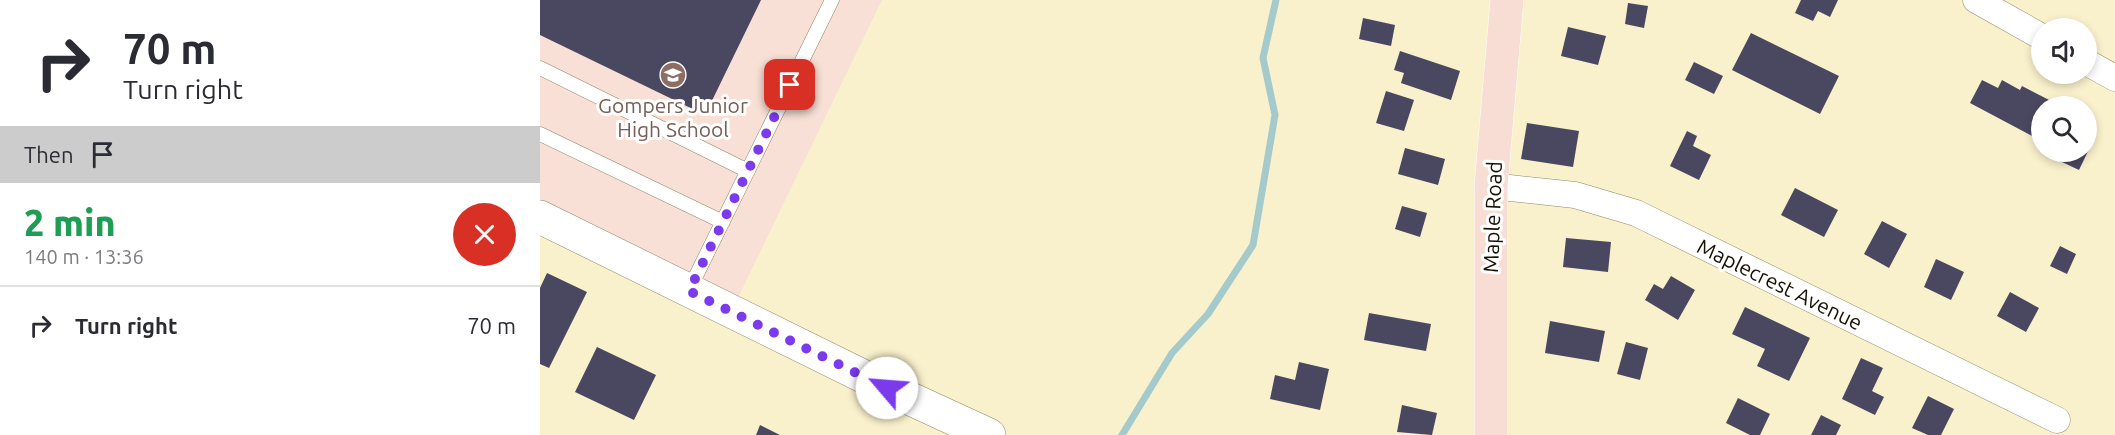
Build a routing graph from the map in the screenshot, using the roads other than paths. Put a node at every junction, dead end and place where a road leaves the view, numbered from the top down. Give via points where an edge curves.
1 (832, 0) edge
2 (1507, 0) edge
3 (1976, 0) edge
4 (2031, 31) edge
5 (540, 68) edge
6 (2097, 68) edge
7 (2115, 78) edge
8 (540, 134) edge
9 (748, 171) junction
10 (1491, 186) junction
11 (540, 217) edge
12 (723, 222) junction
13 (689, 291) junction
14 (2056, 420) dead end
15 (989, 435) edge
16 (1491, 435) edge

1 - 9 lane
2 - 10 main road, Maple Road
3 - 4 street
5 - 9 lane
6 - 7 street
8 - 12 lane
9 - 12 lane
10 - 14 street, Maplecrest Avenue via 1575,195 1636,213
10 - 16 main road, Maple Road
11 - 13 street
12 - 13 lane
13 - 15 street

